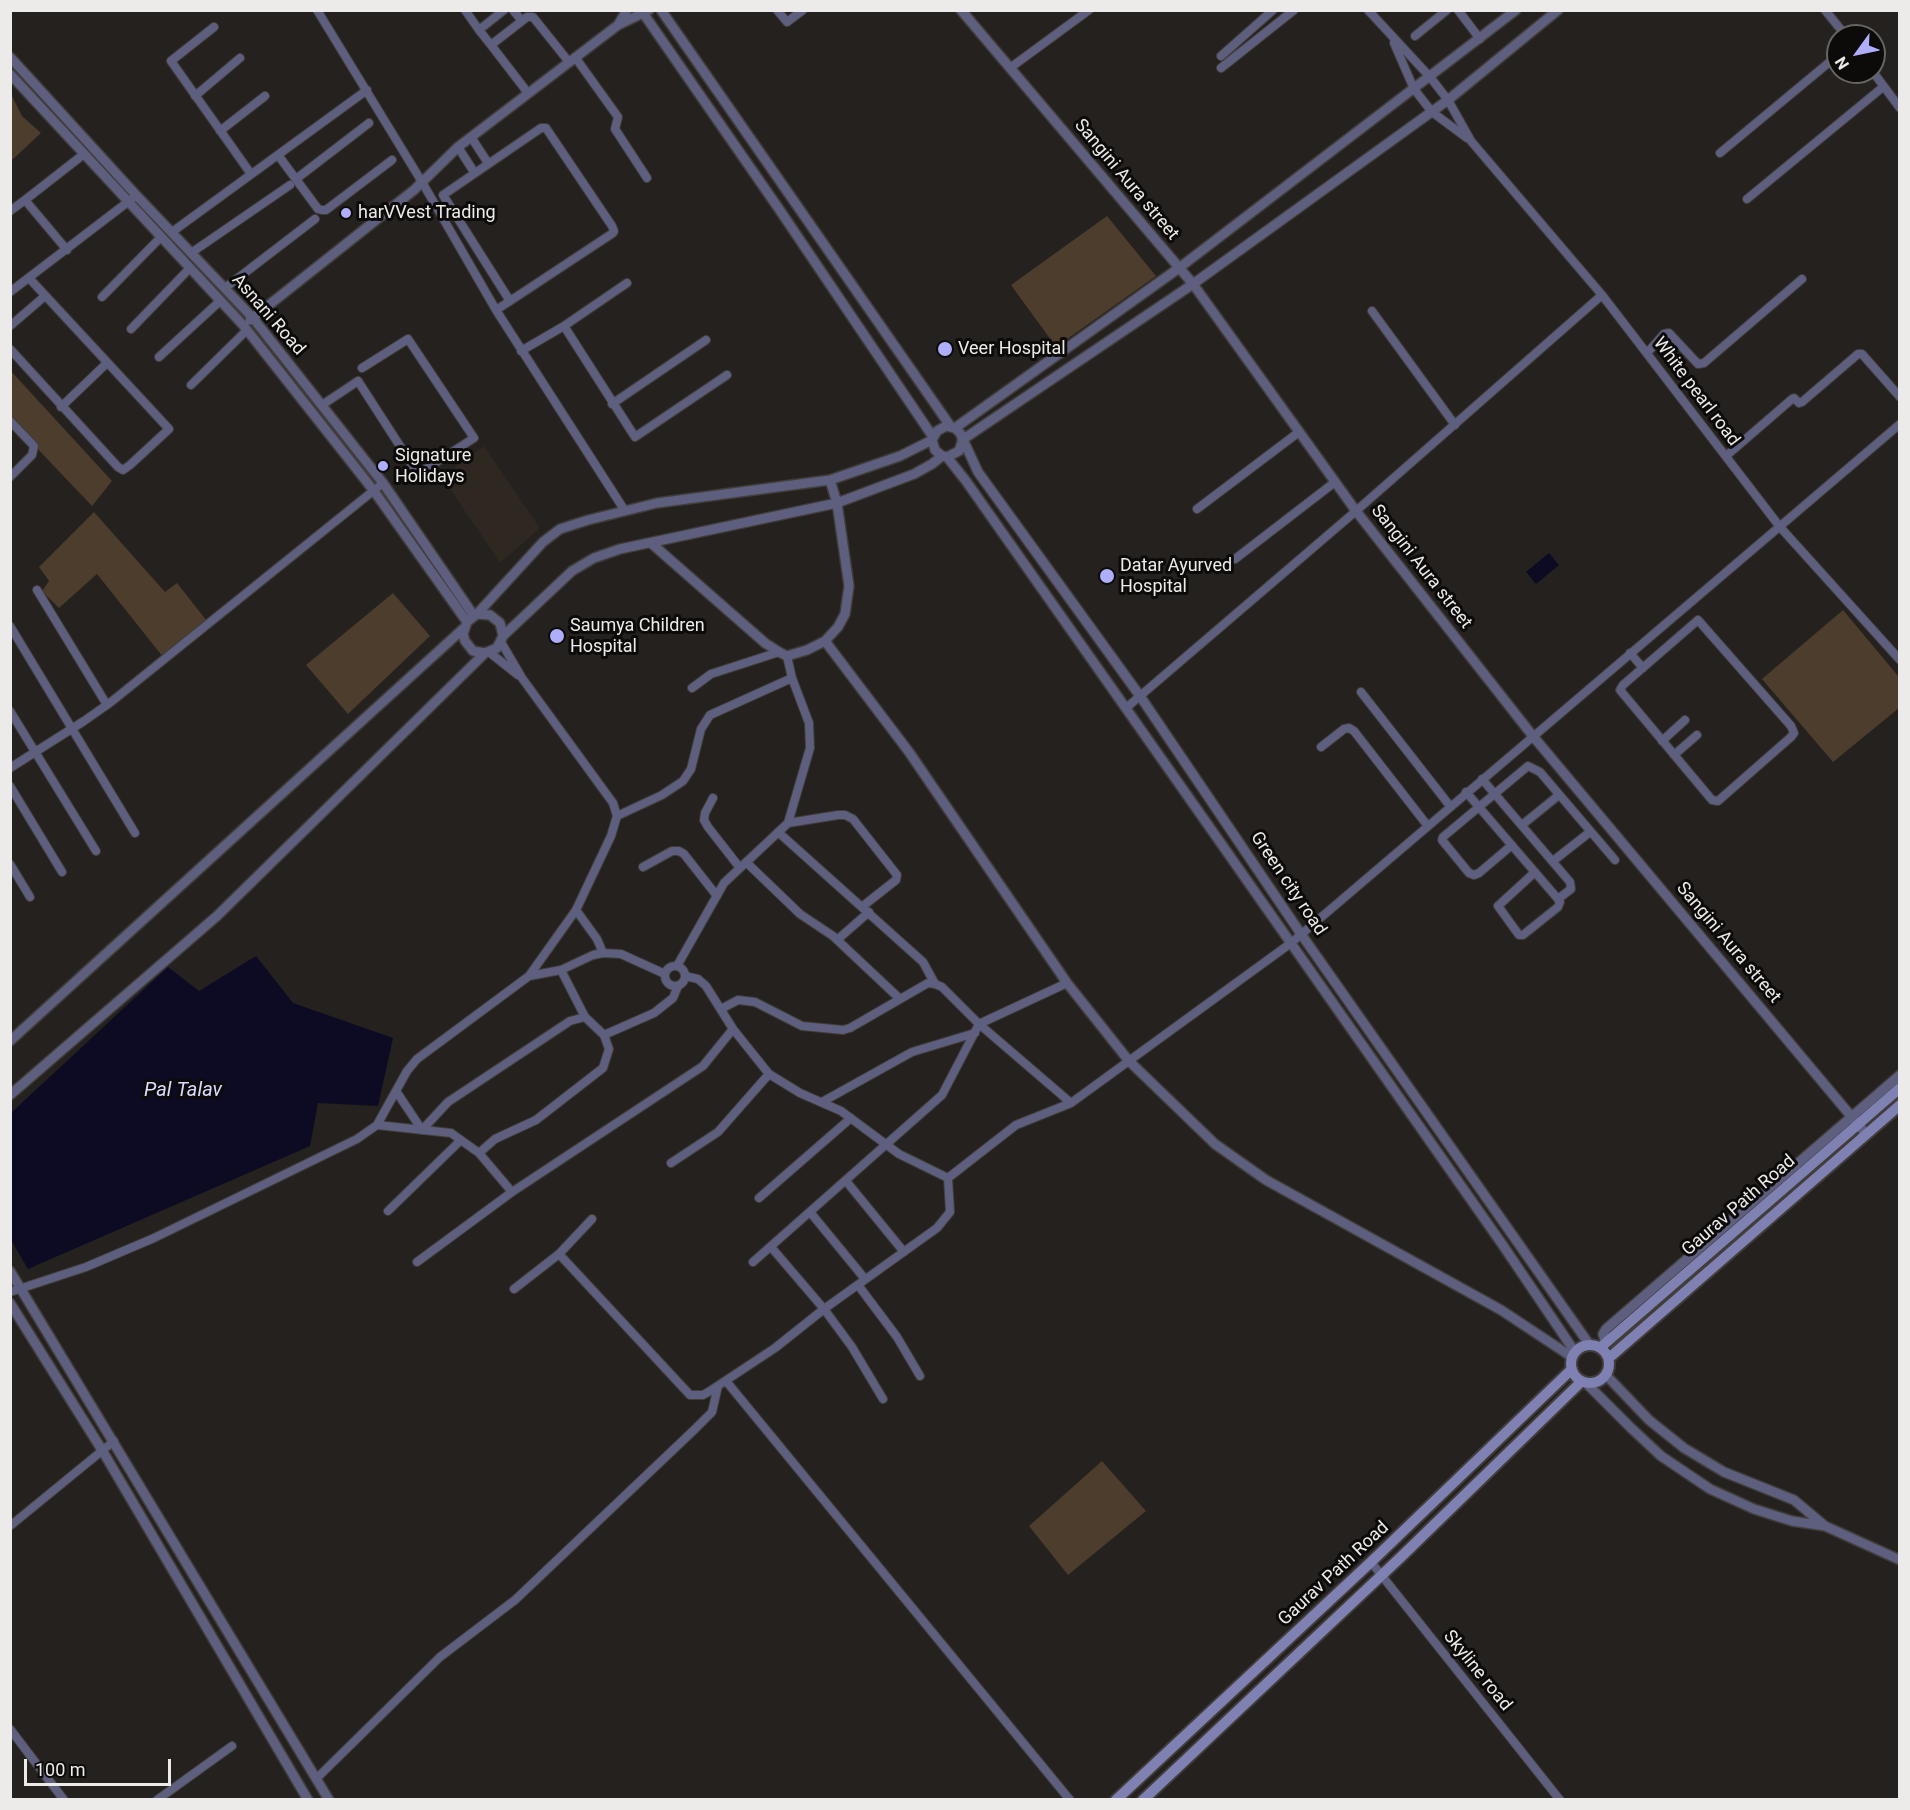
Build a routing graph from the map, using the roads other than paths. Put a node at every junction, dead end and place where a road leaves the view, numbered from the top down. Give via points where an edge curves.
1 (317, 10) edge
2 (465, 10) edge
3 (504, 10) edge
4 (513, 10) edge
5 (627, 10) edge
6 (662, 10) edge
7 (777, 10) edge
8 (803, 10) edge
9 (961, 10) edge
10 (1089, 10) edge
11 (1273, 10) edge
12 (1294, 10) edge
13 (1368, 10) edge
14 (1448, 10) edge
15 (1458, 10) edge
16 (1516, 10) edge
17 (1558, 10) edge
18 (1825, 10) edge
19 (645, 12) edge
20 (522, 21) junction
21 (1836, 24) edge
22 (618, 25) junction
23 (214, 27) dead end
24 (479, 30) junction
25 (1415, 36) dead end
26 (1392, 38) junction
27 (1480, 39) junction
28 (491, 45) junction
29 (10, 57) edge
30 (1221, 57) dead end
31 (240, 58) dead end
32 (572, 59) junction
33 (1826, 66) edge
34 (1010, 68) junction
35 (1221, 68) dead end
36 (10, 74) edge
37 (1430, 77) junction
38 (1881, 84) edge
39 (1883, 87) junction
40 (1414, 89) junction
41 (367, 90) junction
42 (528, 93) junction
43 (195, 96) junction
44 (265, 96) dead end
45 (1448, 100) junction
46 (1899, 108) edge
47 (1432, 112) junction
48 (369, 123) dead end
49 (220, 131) junction
50 (471, 137) junction
51 (1470, 141) junction
52 (458, 147) junction
53 (1720, 153) dead end
54 (84, 154) junction
55 (278, 155) junction
56 (392, 160) dead end
57 (488, 163) junction
58 (474, 172) junction
59 (251, 174) junction
60 (647, 178) dead end
61 (293, 182) junction
62 (422, 182) junction
63 (132, 198) junction
64 (1748, 199) dead end
65 (25, 200) junction
66 (10, 211) edge
67 (315, 219) dead end
68 (172, 232) junction
69 (161, 237) junction
70 (67, 250) junction
71 (191, 253) junction
72 (190, 268) junction
73 (1179, 268) junction
74 (29, 278) junction
75 (1802, 279) dead end
76 (627, 283) dead end
77 (1193, 284) junction
78 (225, 288) junction
79 (10, 292) edge
80 (1602, 295) junction
81 (45, 296) junction
82 (102, 297) dead end
83 (220, 301) junction
84 (510, 301) junction
85 (496, 310) junction
86 (1372, 311) dead end
87 (253, 318) junction
88 (10, 326) edge
89 (564, 326) junction
90 (245, 328) junction
91 (131, 329) dead end
92 (706, 340) dead end
93 (10, 349) edge
94 (521, 351) junction
95 (1647, 353) junction
96 (159, 357) dead end
97 (108, 363) junction
98 (362, 368) dead end
99 (727, 375) dead end
100 (191, 385) dead end
101 (1899, 397) edge
102 (612, 404) junction
103 (322, 405) junction
104 (61, 406) junction
105 (10, 421) edge
106 (1455, 424) junction
107 (1899, 424) edge
108 (953, 428) junction
109 (1299, 432) junction
110 (933, 438) junction
111 (962, 441) junction
112 (944, 456) junction
113 (1726, 456) junction
114 (10, 477) edge
115 (830, 480) junction
116 (383, 483) junction
117 (1335, 483) junction
118 (374, 491) junction
119 (837, 503) junction
120 (1197, 509) dead end
121 (625, 511) junction
122 (1356, 511) junction
123 (1779, 527) junction
124 (651, 543) junction
125 (1235, 559) dead end
126 (36, 590) dead end
127 (471, 620) junction
128 (10, 626) edge
129 (502, 639) junction
130 (825, 641) junction
131 (487, 653) junction
132 (1630, 653) junction
133 (783, 654) junction
134 (1899, 660) edge
135 (1643, 668) junction
136 (522, 678) junction
137 (792, 678) junction
138 (692, 688) dead end
139 (1360, 692) dead end
140 (1140, 696) junction
141 (107, 705) junction
142 (1126, 708) junction
143 (10, 711) edge
144 (1685, 720) dead end
145 (73, 729) junction
146 (1532, 735) junction
147 (1697, 735) dead end
148 (1662, 741) junction
149 (1321, 747) dead end
150 (35, 752) junction
151 (1674, 755) junction
152 (10, 768) edge
153 (1482, 779) junction
154 (10, 786) edge
155 (1466, 792) junction
156 (1495, 793) junction
157 (1559, 795) junction
158 (713, 798) dead end
159 (1450, 806) junction
160 (1479, 806) junction
161 (617, 816) junction
162 (788, 823) junction
163 (1426, 825) junction
164 (1522, 825) junction
165 (778, 832) junction
166 (1590, 832) junction
167 (135, 833) dead end
168 (1512, 845) junction
169 (96, 851) dead end
170 (1615, 860) dead end
171 (1553, 861) junction
172 (10, 864) edge
173 (743, 865) junction
174 (643, 867) dead end
175 (62, 872) dead end
176 (1535, 872) junction
177 (717, 896) junction
178 (30, 897) dead end
179 (1558, 899) junction
180 (862, 906) junction
181 (576, 910) junction
182 (869, 912) junction
183 (1301, 934) junction
184 (837, 940) junction
185 (1291, 943) junction
186 (603, 953) junction
187 (677, 966) junction
188 (561, 970) junction
189 (665, 975) junction
190 (528, 976) junction
191 (686, 976) junction
192 (1067, 983) junction
193 (936, 984) junction
194 (678, 986) junction
195 (900, 999) junction
196 (721, 1009) junction
197 (585, 1017) junction
198 (980, 1024) junction
199 (733, 1029) junction
200 (975, 1033) junction
201 (604, 1035) junction
202 (10, 1041) edge
203 (1129, 1061) junction
204 (770, 1074) junction
205 (1899, 1075) edge
206 (1899, 1088) edge
207 (396, 1091) junction
208 (10, 1095) edge
209 (822, 1102) junction
210 (1071, 1103) junction
211 (1899, 1105) edge
212 (851, 1118) junction
213 (1855, 1120) junction
214 (377, 1125) junction
215 (422, 1130) junction
216 (1866, 1134) junction
217 (460, 1140) junction
218 (887, 1145) junction
219 (479, 1153) junction
220 (671, 1163) dead end
221 (948, 1178) junction
222 (846, 1181) junction
223 (512, 1192) junction
224 (759, 1198) dead end
225 (388, 1211) dead end
226 (810, 1212) junction
227 (592, 1219) dead end
228 (771, 1246) junction
229 (904, 1252) junction
230 (560, 1254) junction
231 (417, 1262) dead end
232 (753, 1262) dead end
233 (10, 1271) edge
234 (865, 1279) junction
235 (858, 1285) junction
236 (21, 1287) junction
237 (514, 1289) dead end
238 (10, 1292) edge
239 (10, 1304) edge
240 (824, 1309) junction
241 (1589, 1344) junction
242 (1603, 1345) junction
243 (1573, 1354) junction
244 (1609, 1358) junction
245 (1572, 1369) junction
246 (1606, 1375) junction
247 (920, 1376) dead end
248 (726, 1381) junction
249 (1584, 1382) junction
250 (718, 1386) junction
251 (884, 1399) dead end
252 (114, 1441) junction
253 (1684, 1448) junction
254 (102, 1450) junction
255 (1674, 1464) junction
256 (10, 1526) edge
257 (1825, 1526) junction
258 (1899, 1560) edge
259 (1371, 1562) junction
260 (1382, 1575) junction
261 (10, 1729) edge
262 (232, 1746) dead end
263 (316, 1779) junction
264 (324, 1798) edge
265 (64, 1800) edge
266 (157, 1800) edge
267 (309, 1800) edge
268 (1070, 1800) edge
269 (1116, 1800) edge
270 (1143, 1800) edge
271 (1560, 1800) edge

1 - 41 street
2 - 24 street
3 - 24 street
4 - 20 street
5 - 22 street
6 - 108 street
7 - 8 street via 788,22
9 - 34 street, Sangini Aura street
10 - 34 street
11 - 30 street
12 - 35 street
13 - 26 street
14 - 25 street
15 - 27 street
16 - 27 street
17 - 45 street
18 - 21 street
19 - 22 street
19 - 110 street
20 - 28 street
20 - 32 street via 533,17
22 - 32 street
23 - 43 street via 171,61
24 - 28 street
26 - 37 street
26 - 40 street
27 - 37 street
28 - 42 street
29 - 63 street, Asnani Road
31 - 43 street
32 - 42 street
32 - 60 street via 618,117 615,129
33 - 53 street
34 - 73 street, Sangini Aura street
36 - 54 street, Asnani Road
37 - 40 street
37 - 45 street
38 - 39 street
39 - 46 street
39 - 64 street
40 - 47 street
40 - 73 street
41 - 55 street
41 - 62 street
42 - 50 street
43 - 49 street
44 - 49 street
45 - 47 street
45 - 51 street
47 - 51 street
47 - 77 street
48 - 61 street
49 - 59 street
50 - 52 street
50 - 57 street
51 - 80 street, White pearl road
52 - 58 street
52 - 62 street
54 - 63 street, Asnani Road
54 - 65 street
55 - 59 street
55 - 61 street
56 - 61 street via 326,210 318,209
57 - 58 street
57 - 84 street via 546,128 614,231
58 - 84 street via 443,197
59 - 68 street
61 - 71 street
62 - 85 street
62 - 87 street
63 - 68 street, Asnani Road
63 - 69 street, Asnani Road
63 - 70 street
65 - 66 street
65 - 70 street
67 - 78 street
68 - 71 street, Asnani Road
69 - 72 street, Asnani Road
69 - 82 street
70 - 74 street
71 - 78 street, Asnani Road
72 - 83 street, Asnani Road
72 - 91 street
73 - 77 street, Sangini Aura street
73 - 108 street
74 - 79 street
74 - 81 street
75 - 95 street via 1704,363 1698,364 1669,333
76 - 89 street
77 - 109 street, Sangini Aura street
77 - 111 street
78 - 87 street, Asnani Road
80 - 95 street, White pearl road
80 - 106 street
81 - 88 street
81 - 97 street
83 - 90 street, Asnani Road
83 - 96 street
84 - 85 street
85 - 94 street
86 - 106 street
87 - 90 street
87 - 103 street, Asnani Road
89 - 94 street
89 - 102 street
90 - 100 street
90 - 118 street, Asnani Road
92 - 102 street
93 - 104 street
94 - 121 street
95 - 113 street, White pearl road
97 - 104 street
97 - 104 street via 169,429 123,470
98 - 103 street via 408,339 474,438 418,474 358,381
99 - 102 street via 635,437
101 - 113 street via 1858,354 1800,403 1792,399
103 - 116 street, Asnani Road
105 - 114 street via 34,446 32,455
106 - 122 street
107 - 123 street
108 - 110 street via 941,428
108 - 111 street
109 - 117 street, Sangini Aura street
109 - 120 street
110 - 112 street via 935,450
110 - 115 street via 900,456
111 - 112 street via 959,451
111 - 140 street, Green city road via 978,472
112 - 119 street via 914,474
112 - 142 street, Green city road via 966,481
113 - 123 street, White pearl road
115 - 119 street
115 - 121 street via 657,503
116 - 118 street
116 - 127 street, Asnani Road
117 - 122 street, Sangini Aura street
117 - 125 street
118 - 127 street, Asnani Road
118 - 141 street
119 - 124 street
119 - 130 street via 849,586 845,614
121 - 127 street via 560,529 543,542
122 - 140 street
122 - 146 street, Sangini Aura street
123 - 132 street
123 - 134 street, White pearl road
124 - 129 street via 620,549 582,564
124 - 133 street via 765,643
126 - 141 street
127 - 129 street via 490,615 496,618 503,630
127 - 131 street via 463,634 468,646
127 - 202 street
128 - 145 street
129 - 131 street via 497,648
129 - 136 street
130 - 133 street via 807,650
130 - 192 street via 909,753
131 - 136 street
131 - 208 street via 217,916
132 - 135 street
132 - 146 street
133 - 137 street
133 - 138 street via 711,674
135 - 148 street via 1620,690
135 - 151 street via 1699,621 1794,733 1718,801 1712,800
136 - 161 street via 597,779
137 - 161 street via 710,715 701,729 691,769 683,781
137 - 162 street via 809,723 810,748
139 - 159 street
140 - 142 street
140 - 183 street, Green city road
141 - 145 street
142 - 185 street, Green city road
143 - 150 street
144 - 148 street
145 - 150 street
145 - 167 street
146 - 153 street
146 - 213 street, Sangini Aura street
147 - 151 street
148 - 151 street
149 - 163 street via 1344,729 1354,731
150 - 152 street
150 - 169 street
153 - 155 street
153 - 156 street
154 - 175 street
155 - 159 street
155 - 160 street
156 - 157 street via 1528,766 1540,772
156 - 160 street
156 - 164 street
157 - 164 street
157 - 166 street
158 - 173 street via 704,820
159 - 163 street
160 - 168 street
160 - 168 street via 1443,837 1469,873 1479,873
161 - 181 street
162 - 165 street
162 - 180 street via 838,815 853,819 897,875 896,880
163 - 183 street
164 - 171 street
165 - 173 street
165 - 180 street
166 - 170 street
166 - 171 street
168 - 176 street
171 - 179 street via 1572,887
172 - 178 street
173 - 177 street
173 - 184 street
174 - 177 street via 679,851
176 - 179 street
176 - 179 street via 1498,906 1518,934 1523,935 1558,907
177 - 187 street
180 - 182 street
181 - 186 street
181 - 190 street
182 - 184 street
182 - 193 street via 923,962
183 - 185 street
183 - 241 street, Green city road
184 - 195 street
185 - 203 street
185 - 243 street, Green city road via 1496,1235
186 - 188 street
186 - 189 street via 621,954
187 - 189 street
187 - 191 street
188 - 190 street
188 - 197 street
189 - 194 street via 669,984
190 - 207 street via 426,1050
191 - 194 street
191 - 196 street via 706,986
192 - 198 street
192 - 203 street
193 - 195 street via 928,983
193 - 198 street
194 - 201 street via 673,998 654,1013
195 - 196 street via 843,1030 802,1026 754,1002 738,1000
196 - 199 street
197 - 201 street
197 - 215 street via 570,1021 448,1102
198 - 200 street
198 - 210 street
199 - 204 street
199 - 223 street via 703,1065
200 - 209 street via 912,1052
200 - 218 street via 942,1095
201 - 219 street via 609,1049 603,1068 536,1120 495,1139
203 - 210 street
203 - 243 street via 1215,1144 1266,1180
204 - 209 street
204 - 220 street via 718,1132
205 - 213 street
206 - 213 main road, Gaurav Path Road
207 - 214 street
207 - 215 street
209 - 212 street
210 - 221 street via 1016,1125
211 - 216 main road, Gaurav Path Road
212 - 218 street
212 - 224 street
213 - 216 street, Sangini Aura street
213 - 242 main road, Gaurav Path Road
214 - 215 street
214 - 236 street via 341,1148 154,1238 86,1267
215 - 217 street via 451,1133
216 - 244 main road, Gaurav Path Road
217 - 219 street
217 - 225 street
218 - 221 street
218 - 222 street
219 - 223 street
221 - 229 street via 950,1212 937,1228
222 - 226 street
222 - 229 street
223 - 231 street
226 - 228 street
226 - 234 street
227 - 230 street
228 - 232 street
228 - 240 street
229 - 234 street
230 - 237 street
230 - 250 street via 690,1395 703,1395
233 - 236 street
234 - 235 street
235 - 240 street
235 - 247 street
236 - 238 street
236 - 252 street
239 - 254 street
240 - 248 street
240 - 251 street
241 - 242 main road
241 - 243 main road
242 - 244 main road
243 - 245 main road
244 - 246 main road
245 - 249 main road
245 - 259 main road, Gaurav Path Road
246 - 249 main road via 1599,1381
246 - 253 street via 1649,1420
248 - 250 street
248 - 268 street
249 - 255 street
249 - 260 main road, Gaurav Path Road
250 - 263 street via 712,1412 696,1429 515,1600 440,1657
252 - 254 street
252 - 263 street
253 - 255 street
253 - 257 street via 1724,1472 1794,1500
254 - 256 street
254 - 267 street
255 - 257 street via 1710,1489 1754,1509
257 - 258 street
259 - 260 street, Skyline road
259 - 269 main road, Gaurav Path Road
260 - 270 main road, Gaurav Path Road
260 - 271 street, Skyline road
261 - 265 street
262 - 266 street
263 - 264 street

